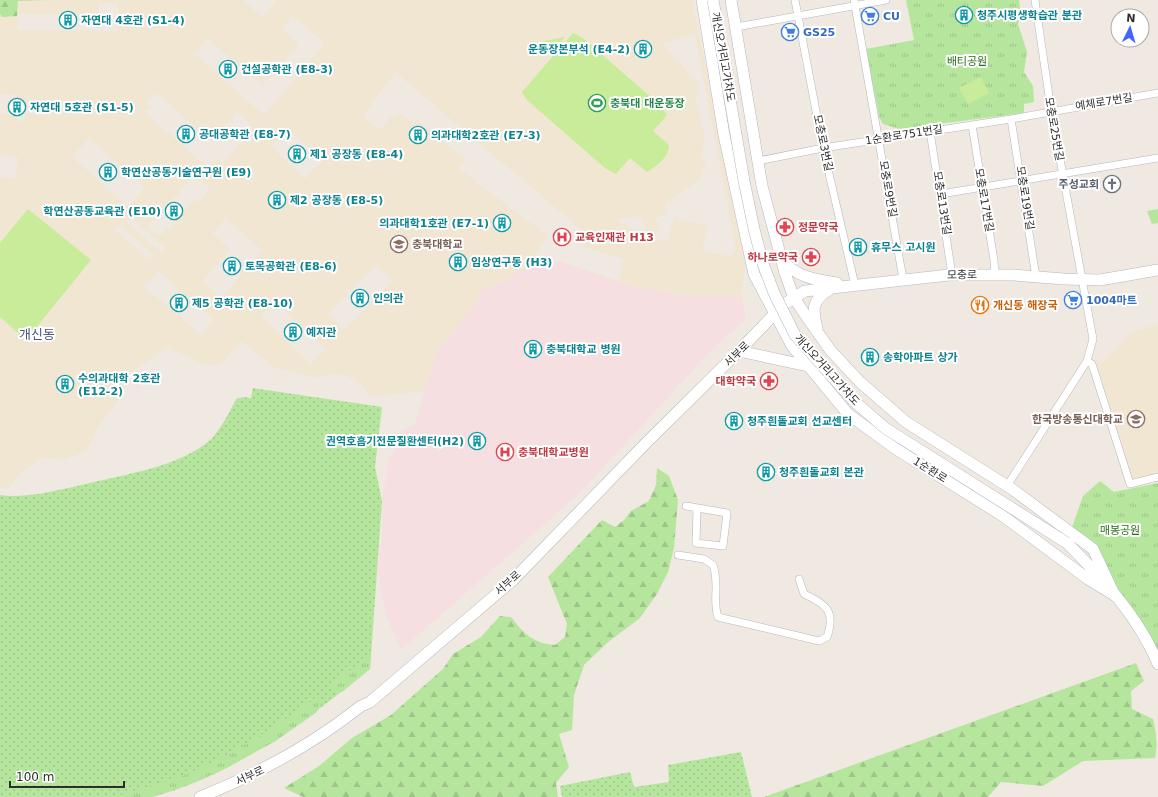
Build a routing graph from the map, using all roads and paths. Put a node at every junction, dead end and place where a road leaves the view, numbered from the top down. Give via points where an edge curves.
1 (702, 0) edge
2 (714, 0) edge
3 (731, 0) edge
4 (794, 0) edge
5 (886, 0) edge
6 (1035, 0) edge
7 (854, 3) edge
8 (798, 17) junction
9 (736, 27) junction
10 (1158, 93) edge
11 (1051, 110) junction
12 (1011, 119) junction
13 (972, 125) junction
14 (930, 131) junction
15 (879, 139) junction
16 (824, 148) junction
17 (1158, 158) edge
18 (758, 161) junction
19 (1062, 175) junction
20 (1022, 181) junction
21 (981, 188) junction
22 (941, 194) junction
23 (781, 258) junction
24 (1158, 270) edge
25 (952, 275) junction
26 (995, 275) junction
27 (1036, 277) junction
28 (903, 279) junction
29 (1081, 280) junction
30 (855, 285) junction
31 (833, 288) junction
32 (794, 298) junction
33 (774, 314) junction
34 (819, 335) junction
35 (739, 351) junction
36 (1088, 360) junction
37 (808, 366) junction
38 (1158, 477) edge
39 (1007, 486) junction
40 (686, 506) dead end
41 (697, 508) junction
42 (1067, 543) joint
43 (678, 555) dead end
44 (799, 579) dead end
45 (1116, 596) junction
46 (1158, 664) edge
47 (200, 797) edge

1 - 33 main road, 1순환로 via 724,135 754,274
2 - 42 main road, 개신오거리고가차도, bridge via 754,229 774,293 795,335 855,402 885,428
3 - 9 main road
4 - 8 street, 모충로3번길
5 - 7 street
6 - 11 street, 모충로25번길
7 - 8 street
7 - 15 street, 모충로9번길
8 - 9 street
8 - 16 street, 모충로3번길
9 - 18 main road
10 - 11 street, 예체로7번길
11 - 12 street, 1순환로751번길
11 - 19 street, 모충로25번길
12 - 13 street, 1순환로751번길
12 - 20 street, 모충로19번길
13 - 14 street, 1순환로751번길
13 - 21 street, 모충로17번길
14 - 15 street, 1순환로751번길
14 - 22 street, 모충로13번길
15 - 16 street, 1순환로751번길
15 - 28 street, 모충로9번길
16 - 18 street, 1순환로751번길
16 - 30 street, 모충로3번길
17 - 19 street
18 - 23 main road
19 - 20 street
19 - 29 street, 모충로25번길
20 - 21 street
20 - 27 street, 모충로19번길
21 - 22 street
21 - 26 street, 모충로17번길
22 - 25 street, 모충로13번길
23 - 30 main road via 794,272 804,276
23 - 32 main road
24 - 29 main road, 모충로 via 1108,280
25 - 26 main road, 모충로
25 - 28 main road, 모충로
26 - 27 main road, 모충로
27 - 29 main road, 모충로
28 - 30 main road, 모충로
29 - 36 street, 모충로25번길 via 1093,339
30 - 31 main road, 모충로
31 - 32 main road, 모충로 via 805,291
31 - 34 main road via 815,301 814,319
32 - 33 main road, 모충로
32 - 34 main road
33 - 35 main road, 서부로
33 - 37 main road, 1순환로 via 792,346
34 - 39 main road via 860,382 906,422
35 - 37 main road
35 - 47 main road, 서부로 via 513,580 376,697 299,750 263,770
36 - 38 street via 1092,364 1130,484
36 - 39 street, 모충로25번길
37 - 45 main road, 1순환로 via 848,414 896,449 1003,516 1088,579
39 - 45 main road via 1093,549
40 - 41 street
41 - 41 street via 727,513 724,546 696,543
42 - 45 main road, 1순환로 via 1104,580
43 - 44 street via 704,559 713,565 717,585 718,618 819,641 827,637 831,620 828,610 821,602 804,594
45 - 46 main road, 1순환로 via 1152,650

